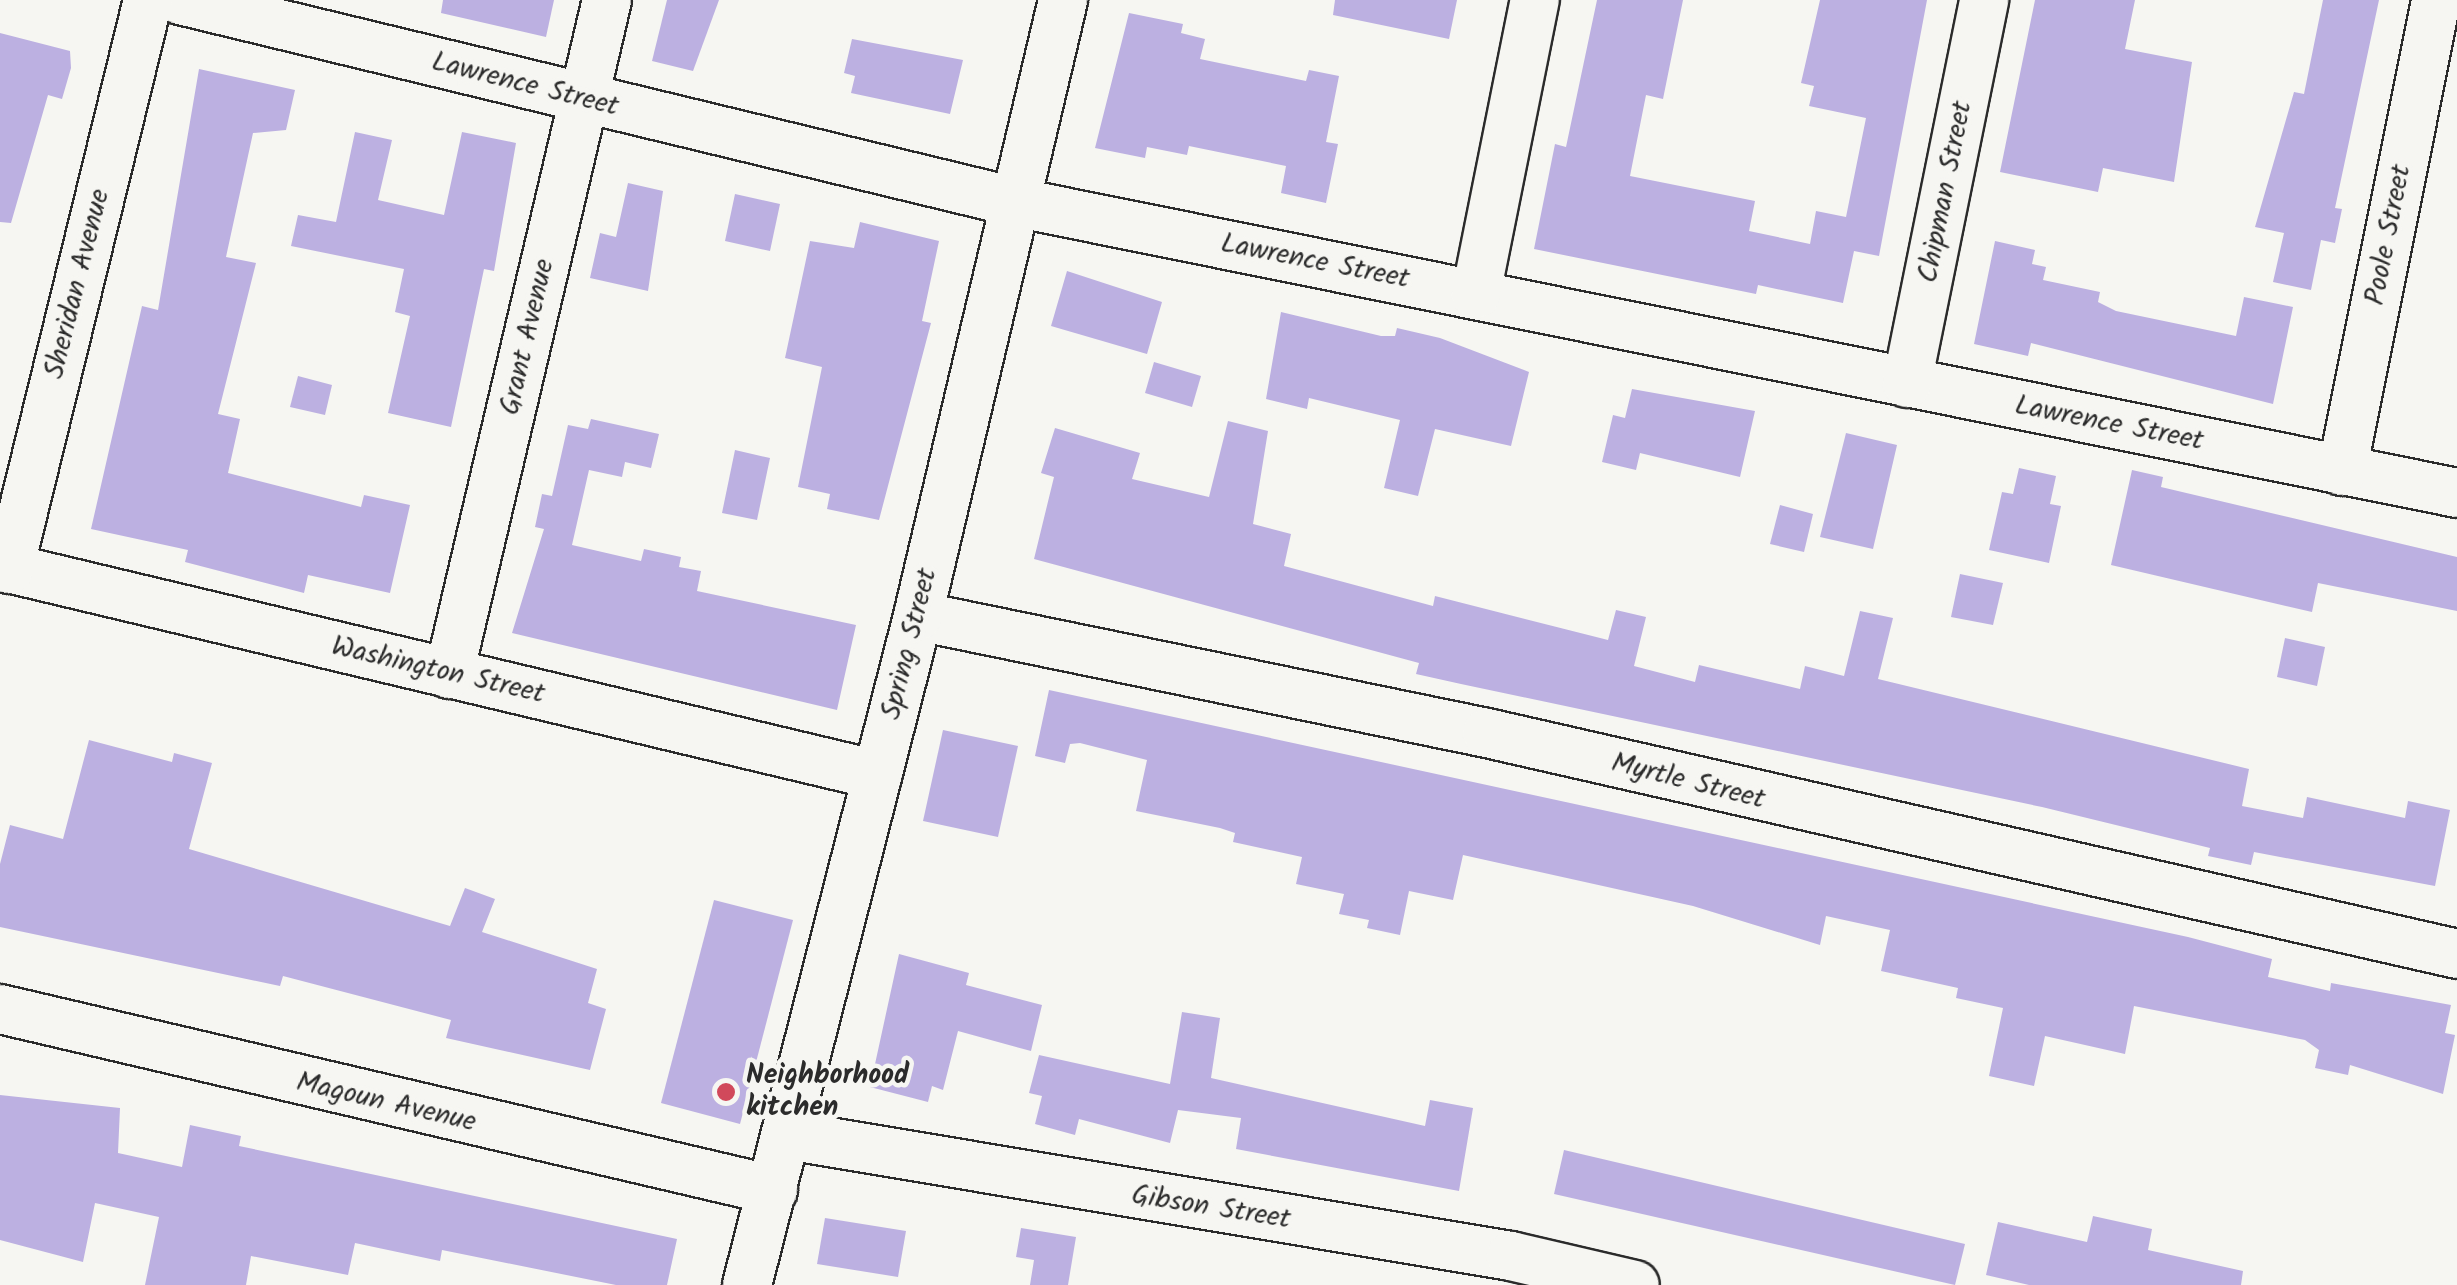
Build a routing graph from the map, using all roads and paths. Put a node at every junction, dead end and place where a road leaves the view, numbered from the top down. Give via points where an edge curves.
1 (148, 0) edge
2 (180, 0) edge
3 (607, 0) edge
4 (1064, 0) edge
5 (1535, 0) edge
6 (1984, 0) edge
7 (2436, 0) edge
8 (584, 100) junction
9 (1019, 202) junction
10 (1476, 294) junction
11 (1907, 383) junction
12 (2342, 471) junction
13 (2457, 493) edge
14 (4, 568) edge
15 (918, 616) junction
16 (448, 674) junction
17 (877, 775) junction
18 (2457, 954) edge
19 (0, 1009) edge
20 (787, 1134) junction
21 (773, 1190) junction
22 (747, 1285) edge
23 (1635, 1285) edge

1 - 14 street, Sheridan Avenue
2 - 8 street, Lawrence Street
3 - 8 street, Grant Avenue
4 - 9 street, Spring Street
5 - 10 street
6 - 11 street, Chipman Street
7 - 12 street, Poole Street
8 - 9 street, Lawrence Street
8 - 16 street, Grant Avenue
9 - 10 street, Lawrence Street
9 - 15 street, Spring Street
10 - 11 street, Lawrence Street
11 - 12 street, Lawrence Street
12 - 13 street, Lawrence Street
14 - 16 street, Washington Street
15 - 17 street, Spring Street
15 - 18 street, Myrtle Street via 1487,733
16 - 17 street, Washington Street
17 - 20 street, Spring Street
19 - 21 street, Magoun Avenue
20 - 21 street, Spring Street
20 - 23 street, Gibson Street via 1512,1256
21 - 22 street, Spring Street

